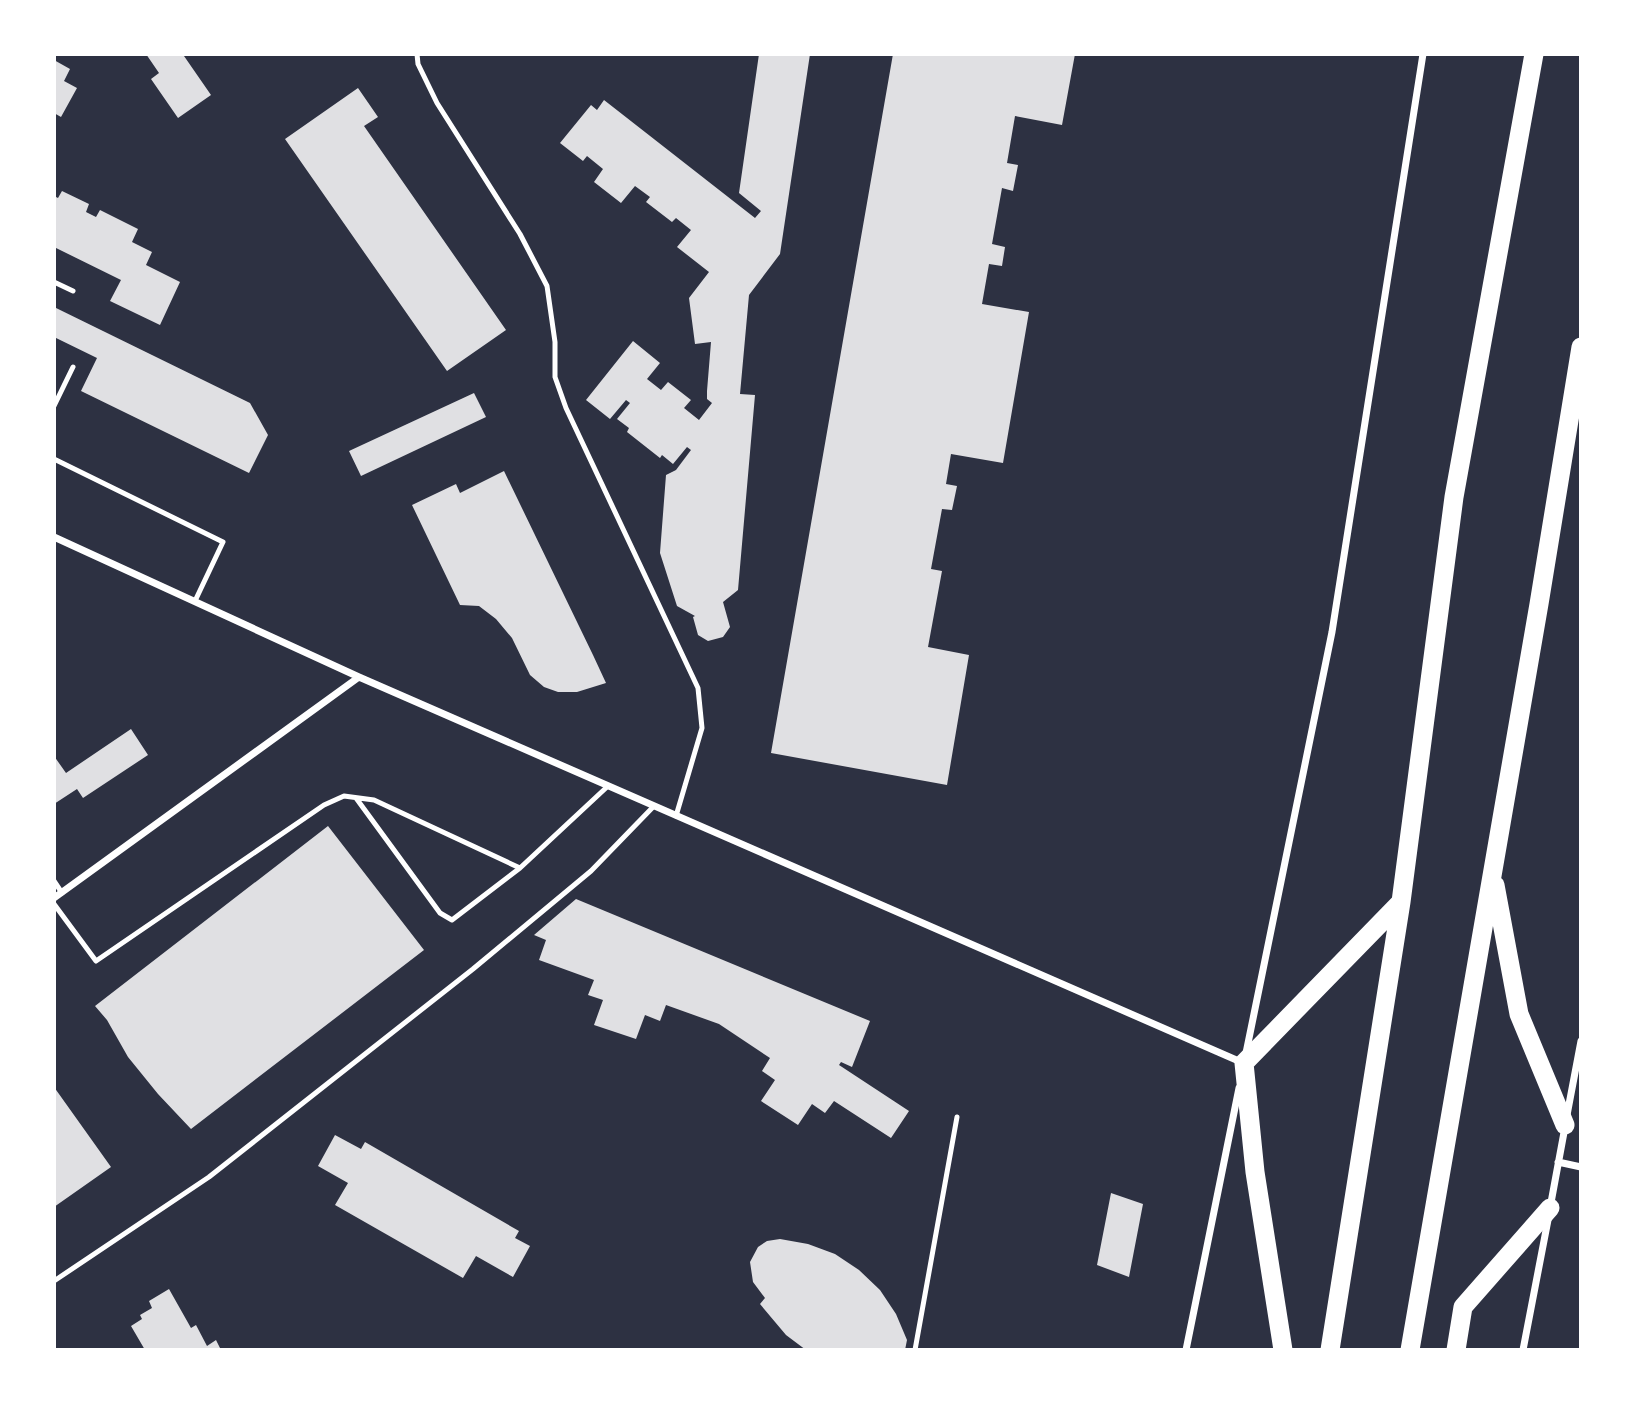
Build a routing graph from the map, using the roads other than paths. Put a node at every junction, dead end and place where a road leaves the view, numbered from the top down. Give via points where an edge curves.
1 (417, 54) edge
2 (1423, 54) edge
3 (1534, 54) edge
4 (54, 282) edge
5 (73, 291) dead end
6 (1581, 347) edge
7 (73, 367) dead end
8 (54, 406) edge
9 (54, 459) edge
10 (54, 537) edge
11 (195, 601) junction
12 (359, 677) junction
13 (608, 786) junction
14 (356, 798) junction
15 (654, 806) junction
16 (676, 816) junction
17 (520, 868) junction
18 (1493, 872) junction
19 (54, 881) edge
20 (62, 893) junction
21 (54, 898) edge
22 (1401, 902) junction
23 (54, 904) edge
24 (1581, 1041) edge
25 (1244, 1063) junction
26 (957, 1117) dead end
27 (1569, 1126) junction
28 (1558, 1162) junction
29 (1581, 1167) edge
30 (1550, 1208) junction
31 (54, 1281) edge
32 (915, 1350) edge
33 (1186, 1350) edge
34 (1283, 1350) edge
35 (1330, 1350) edge
36 (1410, 1350) edge
37 (1455, 1350) edge
38 (1523, 1350) edge

1 - 16 lane via 437,103 520,234 547,286 555,377 566,408 698,688 702,728
2 - 25 street via 1332,632
3 - 22 highway via 1454,497
4 - 5 lane
6 - 18 highway
7 - 8 lane
9 - 11 lane via 223,542
10 - 11 street
11 - 12 street
12 - 13 street
12 - 20 street
13 - 15 street
13 - 17 lane
14 - 17 lane via 374,800
14 - 17 lane via 440,913 452,920
14 - 23 lane via 344,796 324,805 96,961
15 - 16 street
15 - 31 lane via 591,870 473,969 209,1177
16 - 25 street
18 - 27 highway via 1518,1014
18 - 36 highway
19 - 20 lane
20 - 21 street
22 - 25 highway
22 - 35 highway
24 - 27 street
25 - 33 street
25 - 34 highway via 1255,1172
26 - 32 lane
27 - 28 street
28 - 29 street
28 - 30 street
30 - 37 highway via 1463,1307
30 - 38 street

